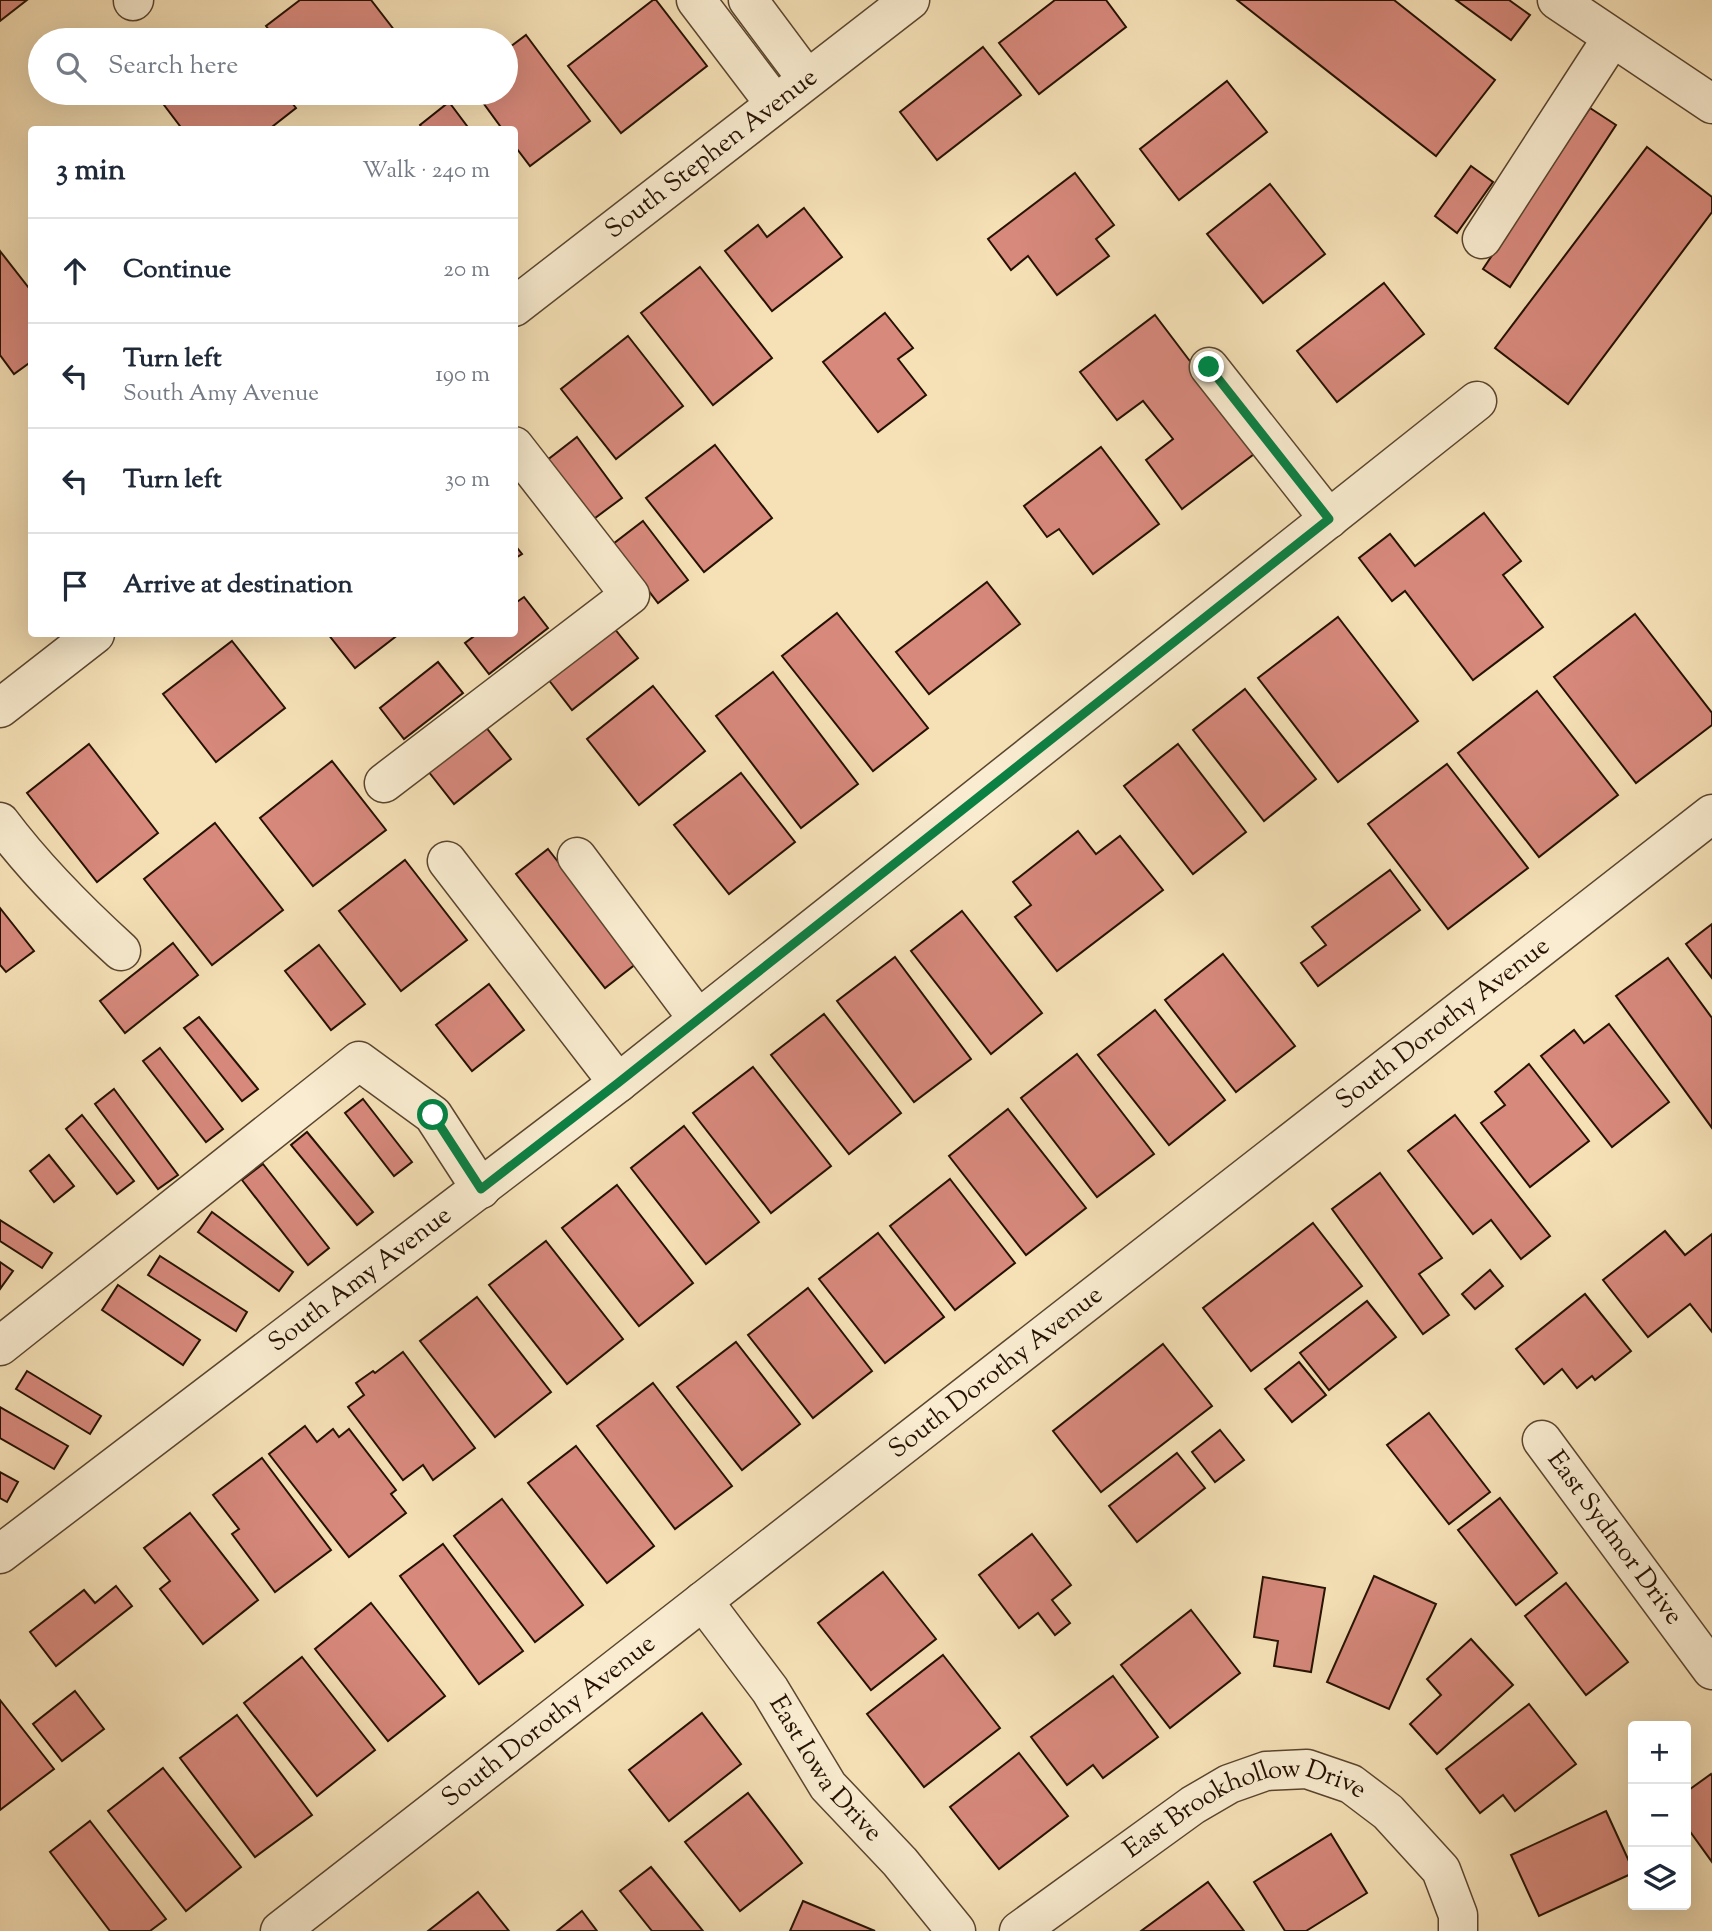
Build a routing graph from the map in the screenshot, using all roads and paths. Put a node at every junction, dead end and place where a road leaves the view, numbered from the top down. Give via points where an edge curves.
1 (696, 0) edge
2 (748, 0) edge
3 (910, 0) edge
4 (1557, 0) edge
5 (1612, 38) junction
6 (807, 79) junction
7 (775, 104) junction
8 (1712, 104) edge
9 (1482, 239) dead end
10 (518, 304) edge
11 (1209, 367) dead end
12 (1477, 401) dead end
13 (518, 451) edge
14 (1329, 519) junction
15 (91, 637) edge
16 (0, 708) edge
17 (384, 783) dead end
18 (1712, 814) edge
19 (0, 822) edge
20 (577, 857) dead end
21 (447, 861) dead end
22 (121, 951) dead end
23 (698, 1019) junction
24 (618, 1083) junction
25 (481, 1189) junction
26 (0, 1346) edge
27 (1542, 1440) dead end
28 (0, 1554) edge
29 (703, 1601) junction
30 (1712, 1670) edge
31 (279, 1931) edge
32 (956, 1931) edge
33 (1019, 1931) edge
34 (1458, 1931) edge

1 - 7 street
2 - 6 street
3 - 6 street, South Stephen Avenue
4 - 5 street
5 - 8 street
5 - 9 street
6 - 7 street, South Stephen Avenue
7 - 10 street, South Stephen Avenue
11 - 14 street
12 - 14 street, South Amy Avenue
13 - 17 street via 629,594
14 - 23 street, South Amy Avenue
15 - 16 street
18 - 29 street, South Dorothy Avenue
19 - 22 street via 24,855
20 - 23 street
21 - 24 street
23 - 24 street, South Amy Avenue
24 - 25 street, South Amy Avenue
25 - 26 street via 433,1115 359,1061
25 - 28 street, South Amy Avenue
27 - 30 street, East Sydmor Drive
29 - 31 street, South Dorothy Avenue
29 - 32 street, East Iowa Drive via 770,1690 828,1786 900,1862
33 - 34 street, East Brookhollow Drive via 1229,1784 1266,1771 1307,1769 1351,1784 1388,1812 1441,1870 1458,1915

